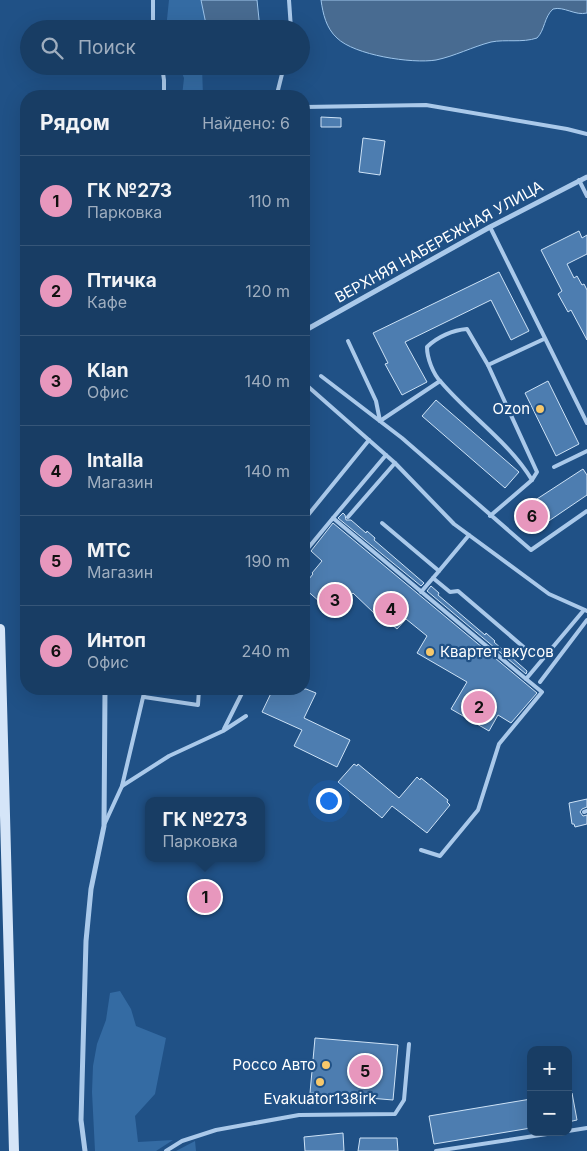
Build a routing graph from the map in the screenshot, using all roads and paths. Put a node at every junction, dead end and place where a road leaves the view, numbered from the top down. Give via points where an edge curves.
1 (153, 0) edge
2 (289, 0) edge
3 (153, 20) edge
4 (290, 20) edge
5 (163, 75) edge
6 (282, 75) edge
7 (164, 90) edge
8 (278, 90) edge
9 (310, 107) edge
10 (587, 134) edge
11 (587, 177) edge
12 (579, 180) junction
13 (587, 196) edge
14 (490, 227) junction
15 (310, 328) edge
16 (544, 338) junction
17 (348, 341) dead end
18 (488, 365) junction
19 (321, 376) dead end
20 (440, 381) junction
21 (310, 388) edge
22 (587, 411) edge
23 (582, 414) junction
24 (380, 421) junction
25 (587, 423) edge
26 (368, 440) junction
27 (587, 451) edge
28 (386, 455) junction
29 (395, 463) junction
30 (554, 467) dead end
31 (532, 480) junction
32 (587, 511) edge
33 (310, 512) edge
34 (490, 516) junction
35 (348, 517) dead end
36 (333, 518) junction
37 (382, 523) dead end
38 (469, 535) junction
39 (310, 546) edge
40 (439, 571) junction
41 (433, 578) junction
42 (422, 592) junction
43 (585, 611) edge
44 (587, 620) edge
45 (0, 630) edge
46 (526, 650) dead end
47 (526, 679) junction
48 (540, 682) dead end
49 (105, 695) edge
50 (144, 695) edge
51 (199, 695) edge
52 (241, 695) edge
53 (144, 698) junction
54 (246, 716) dead end
55 (223, 731) junction
56 (122, 786) junction
57 (104, 826) junction
58 (421, 850) dead end
59 (409, 1044) dead end
60 (587, 1128) edge
61 (572, 1130) edge
62 (534, 1136) edge
63 (14, 1151) edge
64 (85, 1151) edge
65 (166, 1151) edge
66 (436, 1151) edge

1 - 3 lane
2 - 4 lane
5 - 7 lane
6 - 8 lane
9 - 10 lane via 426,105
11 - 12 street, ВЕРХНЯЯ НАБЕРЕЖНАЯ УЛИЦА
12 - 13 lane
12 - 14 street, ВЕРХНЯЯ НАБЕРЕЖНАЯ УЛИЦА
14 - 15 street, ВЕРХНЯЯ НАБЕРЕЖНАЯ УЛИЦА
14 - 16 lane
16 - 18 lane
16 - 23 lane
17 - 24 lane via 376,401
18 - 20 lane via 467,329 458,330 432,341 427,347 427,355
18 - 31 lane via 537,472
19 - 24 lane
20 - 24 lane
20 - 31 lane via 522,463
21 - 26 lane
22 - 23 lane
23 - 25 lane
24 - 34 lane
26 - 28 lane
26 - 33 lane
27 - 30 lane
28 - 29 lane
28 - 36 lane
29 - 35 lane
29 - 38 lane via 454,524
31 - 34 lane
32 - 34 lane via 531,550
36 - 39 lane
36 - 42 lane
37 - 40 lane
38 - 40 lane
38 - 43 lane via 550,594
40 - 41 lane
41 - 42 lane
41 - 46 lane via 450,592 458,591
42 - 47 lane
43 - 47 lane
44 - 48 lane
45 - 63 main road
47 - 58 lane via 542,692 499,744 478,810 440,856
49 - 57 street
50 - 53 lane
51 - 53 lane via 198,705
52 - 55 lane
53 - 56 lane
54 - 55 lane
55 - 56 lane via 169,756
56 - 57 lane
57 - 64 street via 91,889 86,942 81,1120
59 - 65 lane via 404,1100 395,1114 298,1115 216,1130 182,1141
60 - 61 lane
62 - 66 lane

